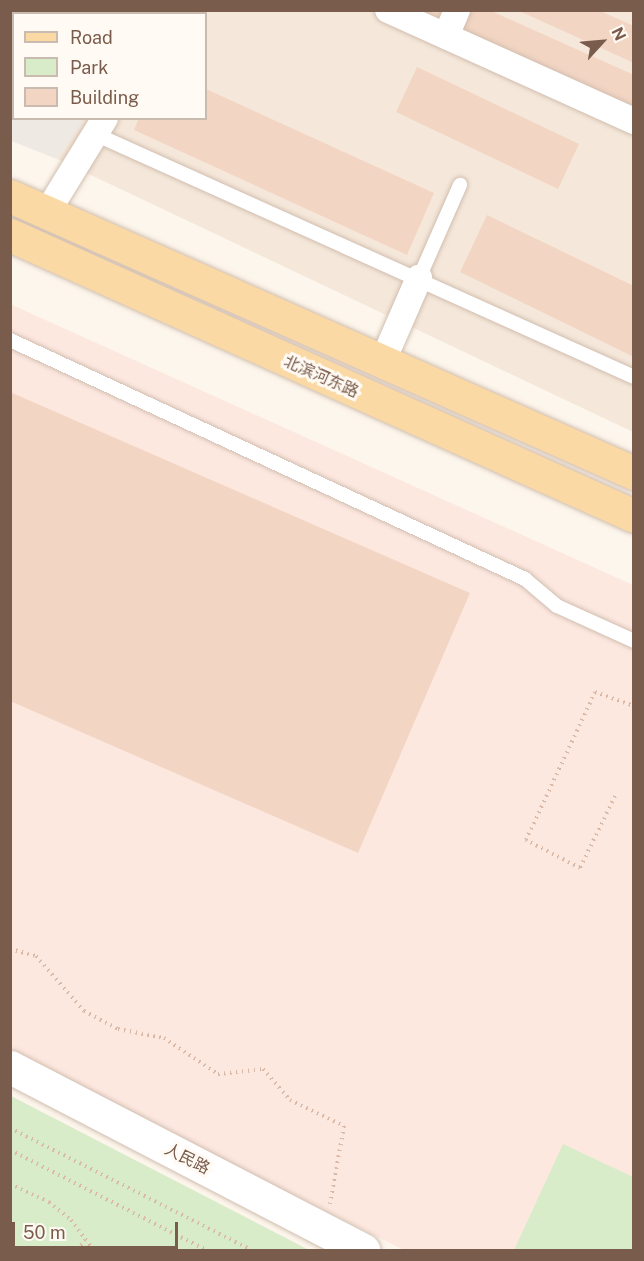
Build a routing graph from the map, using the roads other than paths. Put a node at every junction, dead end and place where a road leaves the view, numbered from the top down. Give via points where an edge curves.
1 (388, 10) edge
2 (457, 10) edge
3 (446, 36) junction
4 (633, 121) edge
5 (100, 126) edge
6 (460, 185) dead end
7 (10, 196) edge
8 (46, 214) junction
9 (10, 235) edge
10 (419, 278) junction
11 (10, 340) edge
12 (382, 363) junction
13 (633, 377) edge
14 (633, 473) edge
15 (633, 516) edge
16 (633, 641) edge
17 (10, 1067) edge
18 (363, 1251) edge

1 - 3 street
2 - 3 street
3 - 4 street
5 - 8 street
5 - 10 lane
6 - 10 lane
7 - 8 main road
8 - 12 main road
9 - 15 main road, 北滨河东路
10 - 12 street
10 - 13 lane
11 - 16 lane via 525,579 557,606
12 - 14 main road
17 - 18 street, 人民路

